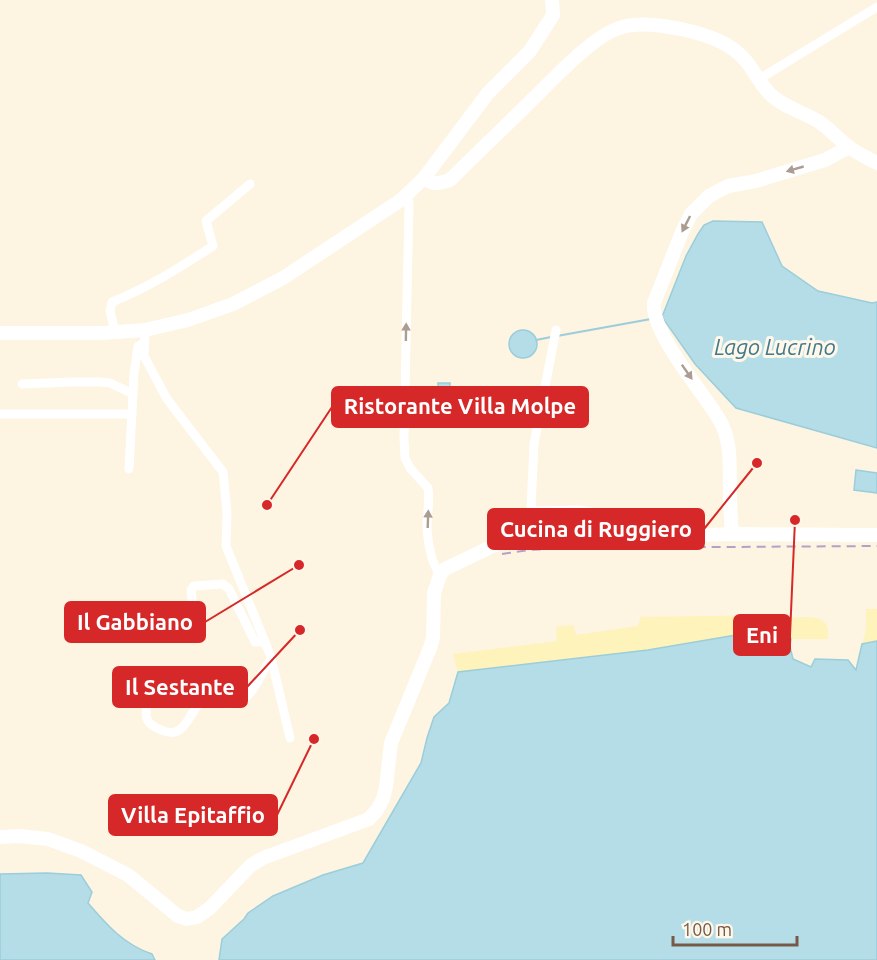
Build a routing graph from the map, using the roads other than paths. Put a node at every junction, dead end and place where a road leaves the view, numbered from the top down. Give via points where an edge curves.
1 (552, 0) edge
2 (877, 8) edge
3 (759, 79) junction
4 (849, 147) junction
5 (877, 163) edge
6 (424, 178) junction
7 (250, 184) dead end
8 (407, 195) junction
9 (116, 332) junction
10 (0, 333) edge
11 (555, 335) dead end
12 (145, 336) junction
13 (22, 384) dead end
14 (133, 394) junction
15 (0, 414) edge
16 (132, 414) junction
17 (129, 469) dead end
18 (612, 522) junction
19 (732, 534) junction
20 (877, 535) edge
21 (607, 537) junction
22 (646, 537) junction
23 (441, 575) junction
24 (158, 618) dead end
25 (265, 642) junction
26 (272, 660) junction
27 (122, 671) dead end
28 (290, 738) dead end
29 (0, 837) edge

1 - 6 street via 553,15 534,46 488,93
2 - 3 street
3 - 4 street via 771,95 819,122
3 - 6 street via 735,50 708,36 650,25 619,28 565,68 450,180 431,184
4 - 5 street
4 -> 19 street via 825,160 728,186 709,196 691,214 681,232 654,303 655,317 668,343 721,421 728,441
6 - 8 street
7 - 9 street via 206,222 213,246 164,278 112,302 110,311
8 - 12 street via 283,278 233,304
23 -> 8 street via 427,528 428,488 405,458
9 - 10 street
9 - 12 street
11 - 18 street via 534,444 531,508 592,512
12 - 14 street via 138,346
12 - 25 street via 144,356 167,399 223,472 226,546
13 - 14 street via 99,382
14 - 16 street
15 - 16 street
16 - 17 street
18 - 21 street
18 - 22 street
19 - 20 street
19 - 22 street
21 - 22 street
21 - 23 street via 510,539 467,557
23 - 29 street via 434,592 433,638 390,743 383,799 369,819 264,858 250,866 210,909 187,918 178,916 128,874 81,851 48,839
24 - 25 street via 190,625 194,618 194,585 223,584 255,642
25 - 26 street
26 - 27 street via 249,696 232,704 202,701 174,733 166,733 148,721 143,699 129,687
26 - 28 street

